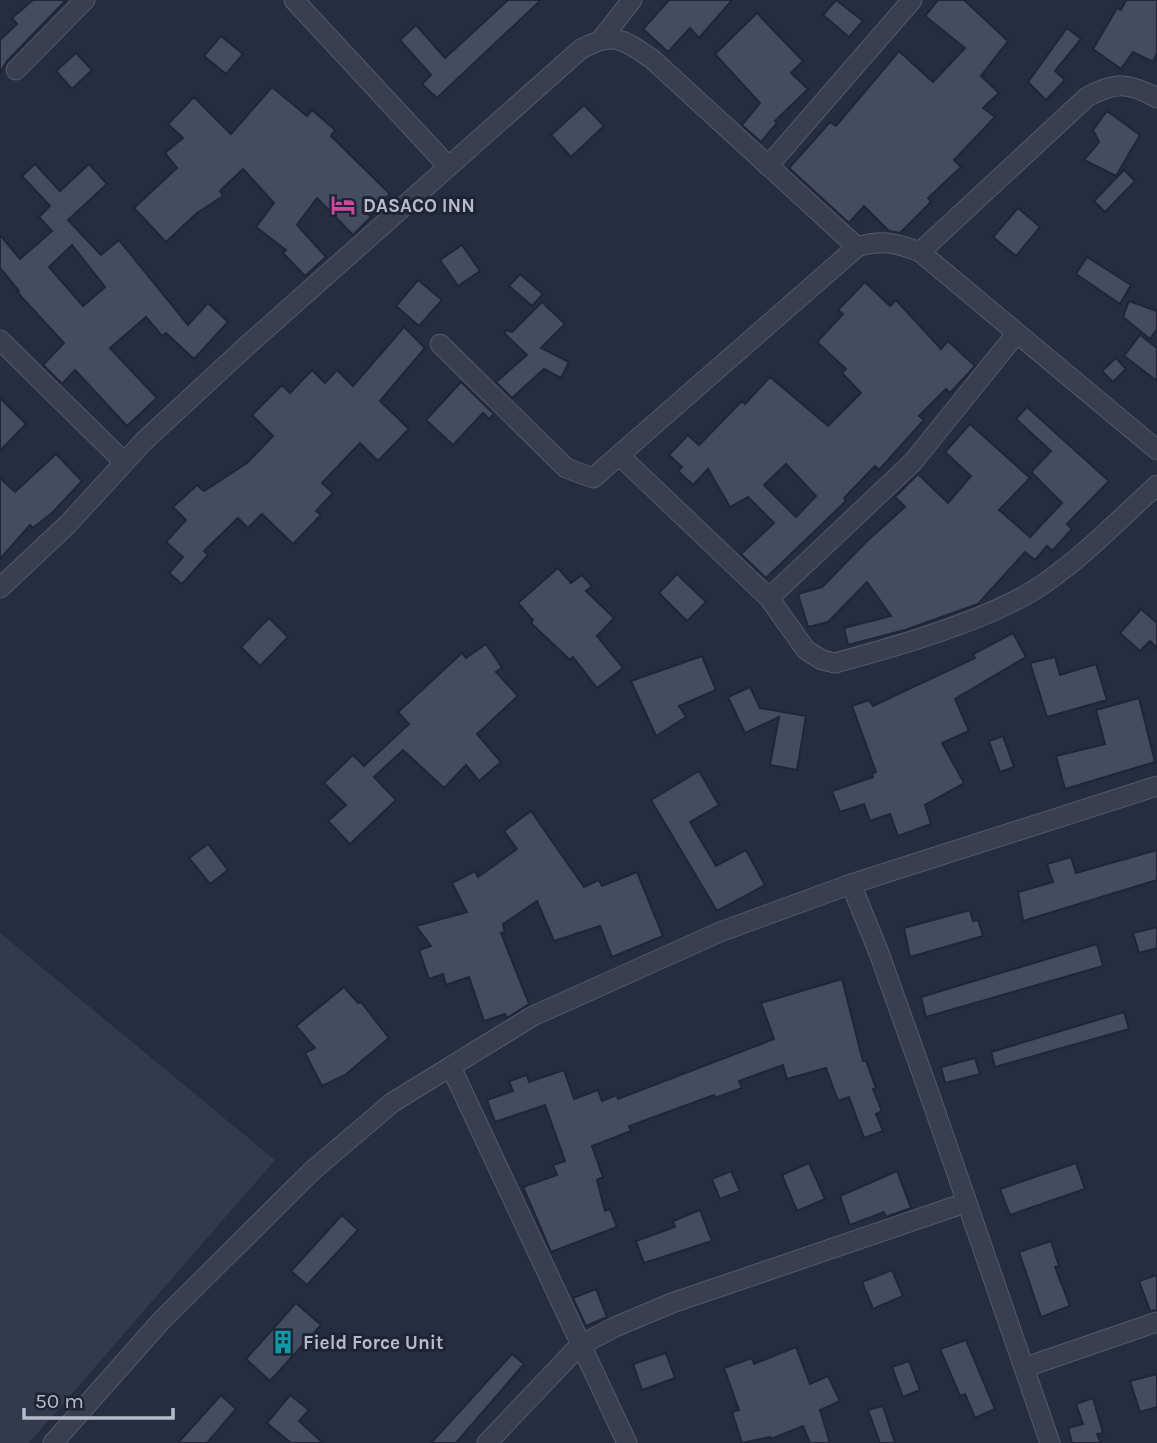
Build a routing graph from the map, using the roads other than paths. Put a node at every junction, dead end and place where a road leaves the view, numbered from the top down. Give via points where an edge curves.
1 (85, 0) edge
2 (294, 0) edge
3 (632, 0) edge
4 (912, 0) edge
5 (603, 37) junction
6 (16, 70) dead end
7 (1157, 98) edge
8 (447, 165) junction
9 (768, 166) junction
10 (857, 247) junction
11 (920, 252) junction
12 (1016, 334) junction
13 (0, 340) edge
14 (440, 344) dead end
15 (1157, 450) edge
16 (619, 455) junction
17 (124, 462) junction
18 (1157, 485) edge
19 (0, 588) edge
20 (769, 598) junction
21 (1157, 786) edge
22 (850, 884) junction
23 (452, 1067) junction
24 (965, 1203) junction
25 (1157, 1322) edge
26 (579, 1346) junction
27 (1026, 1367) junction
28 (53, 1443) edge
29 (487, 1443) edge
30 (627, 1443) edge
31 (1050, 1443) edge

1 - 6 street
2 - 8 street
3 - 5 street
4 - 9 street
5 - 8 street via 580,49
5 - 9 street via 622,41 652,59
7 - 11 street via 1120,84 1087,97
8 - 17 street
9 - 10 street
10 - 11 street via 875,241 896,242
10 - 16 street
11 - 12 street
12 - 15 street
12 - 20 street via 912,463
13 - 17 street
14 - 16 street via 566,468 593,478
16 - 20 street
17 - 19 street via 68,524
18 - 20 street via 1030,593 987,613 864,655 835,663 814,655
21 - 22 street
22 - 23 street via 720,932 533,1016
22 - 24 street via 888,978
23 - 26 street
23 - 28 street via 393,1102 313,1170 161,1321
24 - 26 street via 672,1303
24 - 27 street
25 - 27 street
26 - 29 street
26 - 30 street
27 - 31 street

